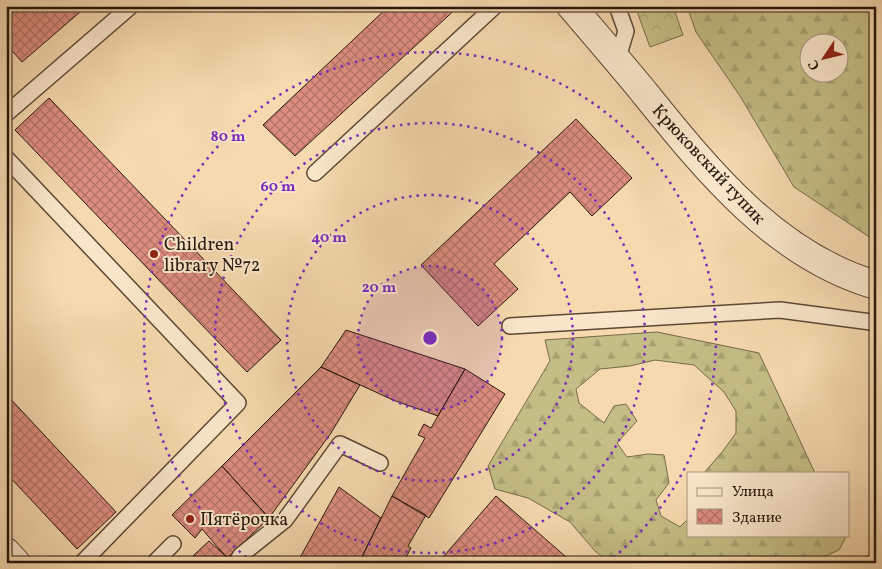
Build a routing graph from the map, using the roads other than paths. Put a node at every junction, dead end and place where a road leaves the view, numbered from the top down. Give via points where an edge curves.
1 (131, 6) edge
2 (495, 6) edge
3 (571, 6) edge
4 (617, 6) edge
5 (617, 61) junction
6 (6, 114) edge
7 (6, 158) edge
8 (315, 173) dead end
9 (876, 285) edge
10 (870, 322) dead end
11 (510, 326) dead end
12 (380, 463) dead end
13 (173, 544) dead end
14 (6, 552) edge
15 (16, 563) edge
16 (82, 563) edge
17 (154, 563) edge
18 (236, 563) edge

1 - 6 lane
2 - 8 lane
3 - 5 street, Крюковский тупик
4 - 5 lane via 626,31
5 - 9 street, Крюковский тупик via 687,146 775,232 819,262
7 - 16 lane via 238,404
10 - 11 lane via 780,310
12 - 18 lane via 340,444 285,520
13 - 17 lane
14 - 15 street

